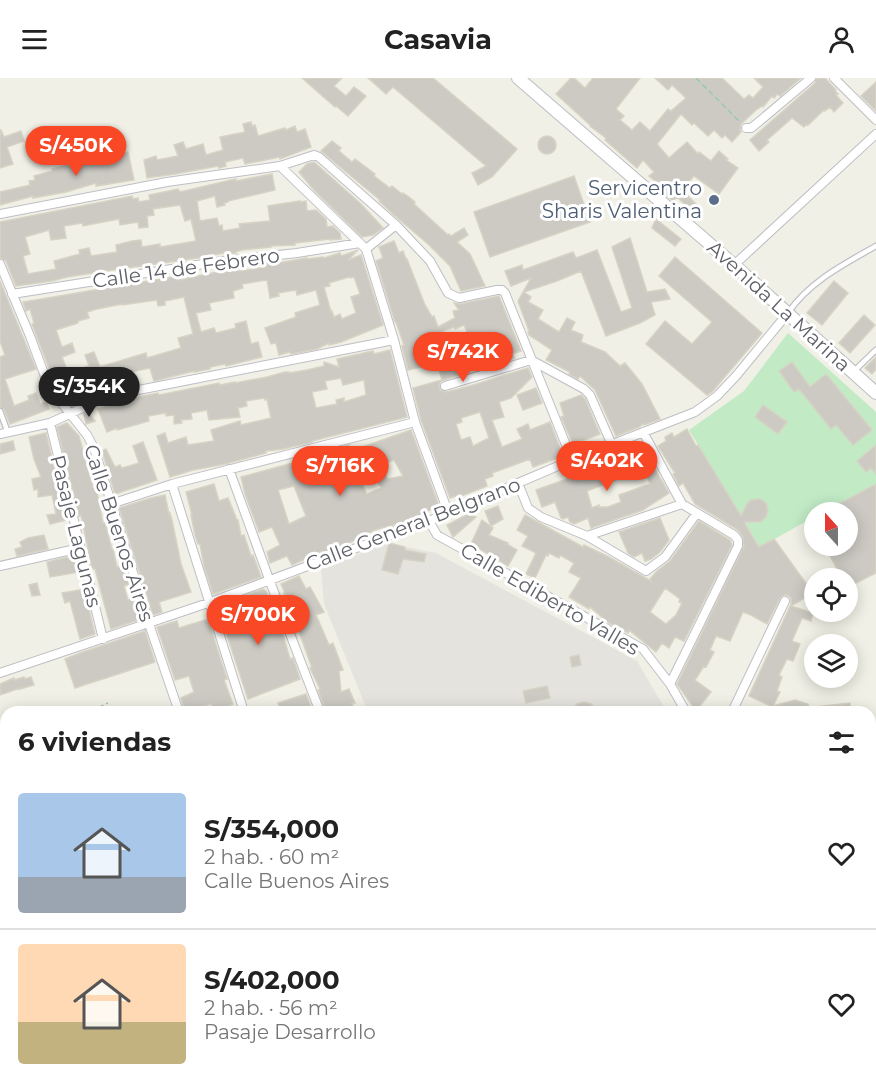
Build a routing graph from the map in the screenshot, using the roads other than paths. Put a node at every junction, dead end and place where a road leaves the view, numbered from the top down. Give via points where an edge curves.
1 (518, 78) edge
2 (811, 78) edge
3 (834, 78) edge
4 (876, 120) edge
5 (746, 128) road end
6 (876, 134) edge
7 (280, 166) junction
8 (0, 214) edge
9 (396, 225) junction
10 (363, 246) junction
11 (876, 246) edge
12 (0, 264) edge
13 (734, 266) junction
14 (12, 294) junction
15 (788, 313) junction
16 (394, 340) junction
17 (876, 350) edge
18 (531, 360) junction
19 (853, 372) junction
20 (445, 386) dead end
21 (876, 393) edge
22 (0, 411) edge
23 (71, 414) junction
24 (415, 422) junction
25 (50, 423) junction
26 (643, 432) junction
27 (4, 434) edge
28 (612, 445) junction
29 (572, 460) junction
30 (229, 469) junction
31 (518, 483) junction
32 (172, 484) junction
33 (111, 504) junction
34 (681, 504) junction
35 (448, 512) junction
36 (697, 513) junction
37 (429, 521) junction
38 (587, 536) junction
39 (80, 548) junction
40 (0, 566) edge
41 (269, 579) junction
42 (785, 600) dead end
43 (208, 603) junction
44 (149, 624) junction
45 (103, 639) junction
46 (0, 673) edge
47 (670, 684) junction
48 (177, 706) edge
49 (242, 706) edge
50 (318, 706) edge
51 (683, 706) edge
52 (735, 706) edge

1 - 13 main road, Avenida La Marina
2 - 5 street via 755,125
3 - 4 street
6 - 13 street
7 - 8 street via 167,182
7 - 9 street via 314,155 319,157
7 - 10 street
9 - 10 street, Calle 14 de Febrero
9 - 18 street via 430,261 448,293 459,298 502,290
10 - 14 street, Calle 14 de Febrero via 223,261
10 - 16 street
11 - 15 lane via 822,279
12 - 14 street, Calle Buenos Aires
13 - 15 main road, Avenida La Marina
14 - 23 street, Calle Buenos Aires via 49,387
15 - 19 main road, Avenida La Marina
15 - 26 street, Calle General Belgrano via 717,396 695,412
16 - 23 street via 108,396
16 - 24 street
17 - 19 lane
18 - 20 street
18 - 28 street via 590,395
18 - 29 street
19 - 21 main road, Avenida La Marina
22 - 27 lane
23 - 25 street
23 - 33 street, Calle Buenos Aires via 94,448
24 - 30 street
24 - 35 street
25 - 27 street
25 - 39 street, Pasaje Lagunas
26 - 28 street, Calle General Belgrano
26 - 34 street
28 - 29 street, Calle General Belgrano
29 - 31 street, Calle General Belgrano
30 - 32 street
30 - 41 street
31 - 35 street, Calle General Belgrano
31 - 38 street via 528,508
32 - 33 street
32 - 43 street
33 - 44 street, Calle Buenos Aires
34 - 36 street
34 - 38 street
35 - 37 street, Calle General Belgrano
36 - 38 street via 665,557 646,571
36 - 47 street via 734,535 738,546
37 - 41 street, Calle General Belgrano
37 - 47 street, Calle Ediberto Valles via 437,535 643,649
39 - 40 street
39 - 45 street, Pasaje Lagunas
41 - 43 street, Calle General Belgrano
41 - 50 street
42 - 52 street
43 - 44 street, Calle General Belgrano
43 - 49 street
44 - 45 street, Calle General Belgrano
44 - 48 street, Calle Buenos Aires
45 - 46 street, Calle General Belgrano
47 - 51 street, Calle Ediberto Valles

